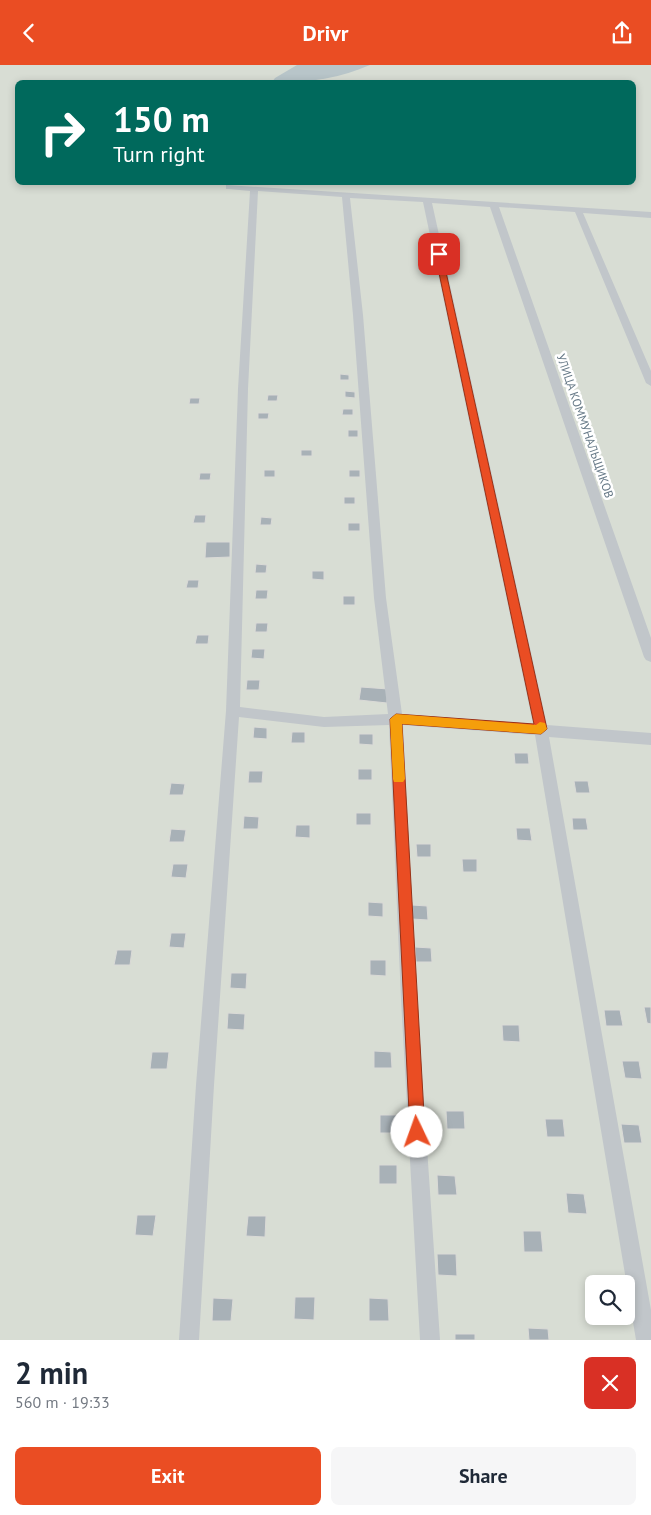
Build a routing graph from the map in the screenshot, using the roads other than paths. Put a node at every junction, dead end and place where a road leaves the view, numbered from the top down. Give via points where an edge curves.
1 (229, 187) dead end
2 (254, 188) junction
3 (346, 194) junction
4 (427, 200) junction
5 (494, 205) junction
6 (578, 210) junction
7 (651, 215) edge
8 (651, 383) edge
9 (651, 657) edge
10 (233, 711) junction
11 (396, 719) junction
12 (541, 729) junction
13 (651, 739) edge
14 (189, 1340) edge
15 (430, 1340) edge
16 (646, 1340) edge

1 - 2 street
2 - 3 street
2 - 10 street via 243,389
3 - 4 street
3 - 11 street via 380,598
4 - 5 street
4 - 12 street
5 - 6 street
5 - 9 street, УЛИЦА КОММУНАЛЬЩИКОВ
6 - 7 street
6 - 8 street
10 - 11 street via 324,722
10 - 14 street
11 - 12 street
11 - 15 street
12 - 13 street
12 - 16 street

